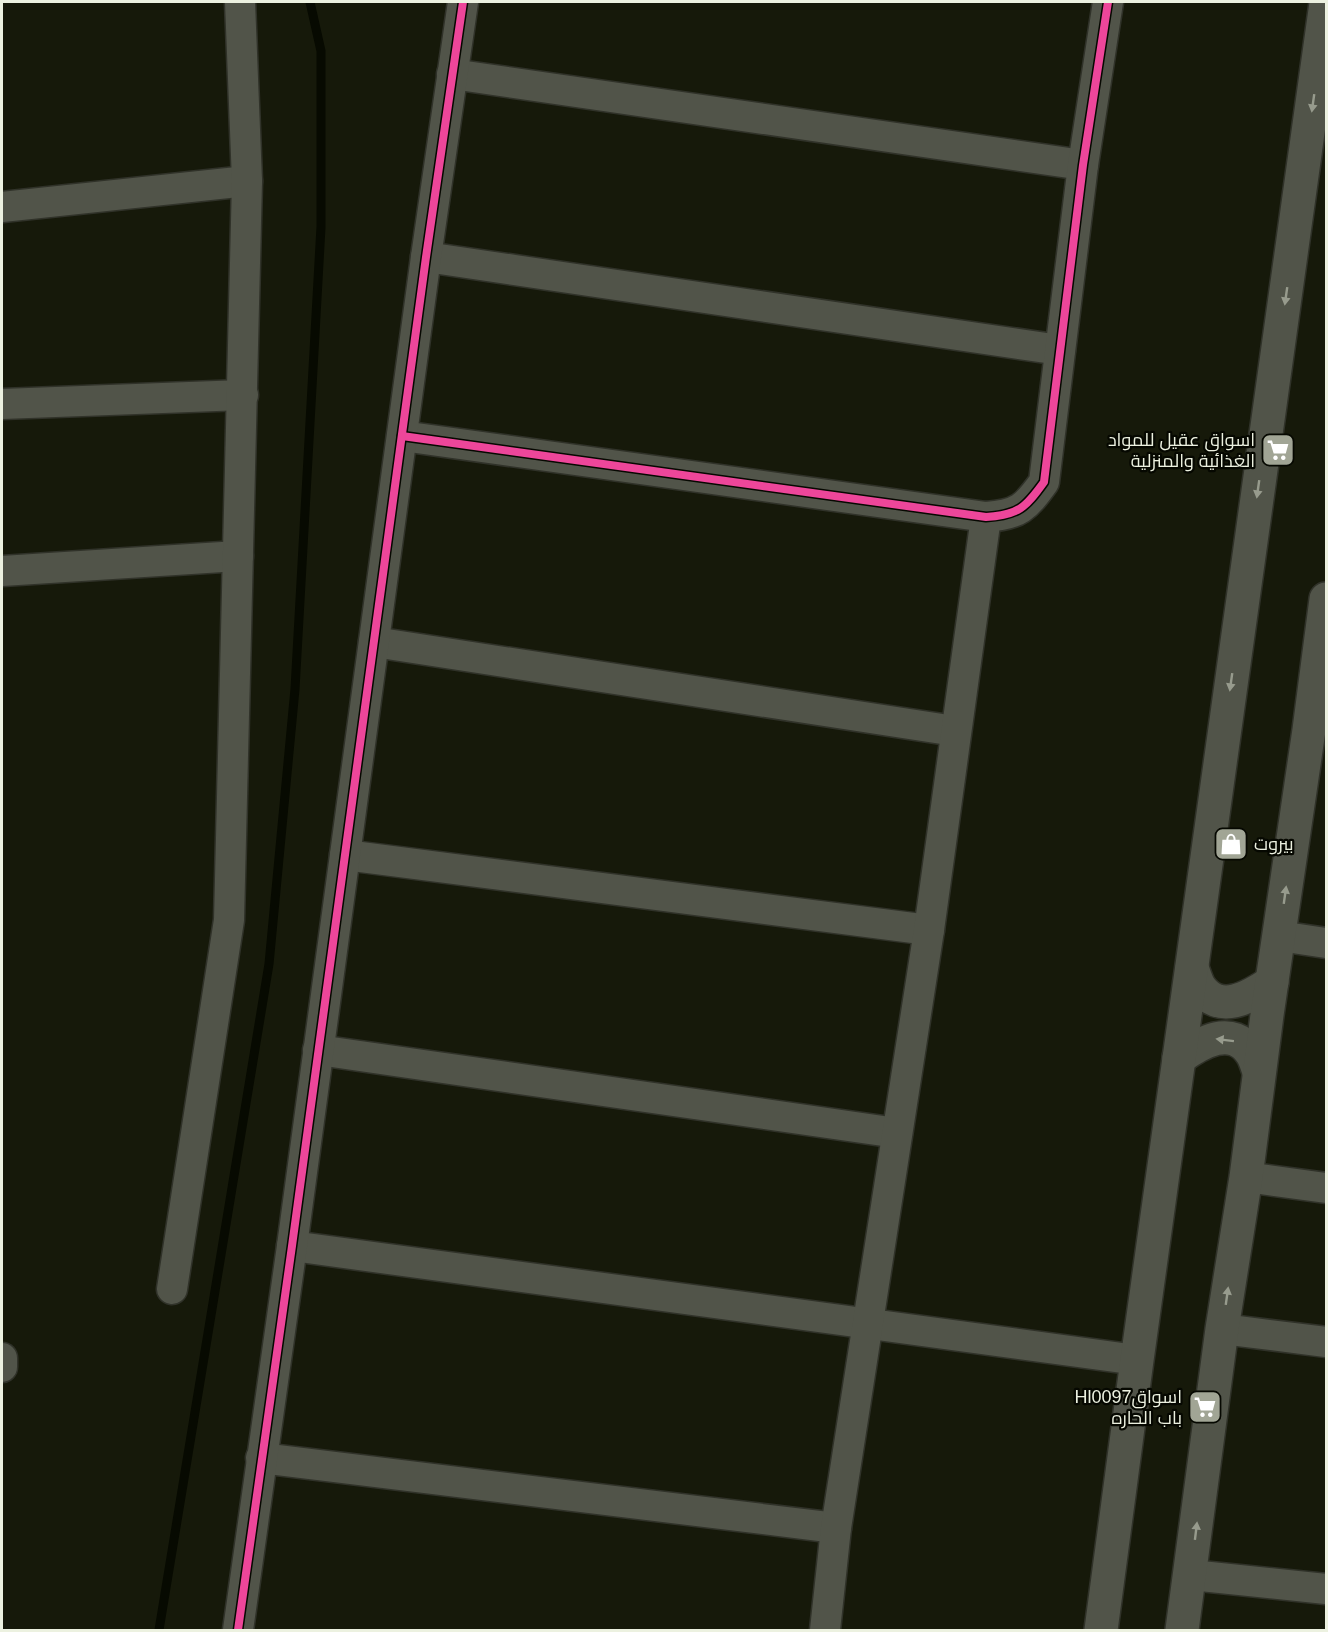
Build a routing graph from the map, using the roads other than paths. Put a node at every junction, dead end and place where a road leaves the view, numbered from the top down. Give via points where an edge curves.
1 (240, 2) edge
2 (463, 2) edge
3 (1108, 2) edge
4 (1326, 3) edge
5 (452, 74) junction
6 (1083, 165) junction
7 (247, 181) junction
8 (2, 207) edge
9 (426, 257) junction
10 (1060, 350) junction
11 (243, 395) junction
12 (2, 404) edge
13 (402, 436) junction
14 (986, 517) junction
15 (238, 556) junction
16 (2, 572) edge
17 (1326, 599) edge
18 (374, 642) junction
19 (956, 731) junction
20 (1318, 731) edge
21 (345, 855) junction
22 (929, 930) junction
23 (1279, 936) junction
24 (1326, 944) edge
25 (1191, 968) junction
26 (1272, 982) junction
27 (318, 1050) junction
28 (1179, 1058) junction
29 (1259, 1072) junction
30 (897, 1133) junction
31 (1246, 1177) junction
32 (1326, 1188) edge
33 (292, 1246) junction
34 (172, 1289) dead end
35 (866, 1324) junction
36 (1222, 1329) junction
37 (1326, 1342) edge
38 (2, 1358) edge
39 (1137, 1360) junction
40 (2, 1367) edge
41 (261, 1458) junction
42 (836, 1528) junction
43 (1191, 1575) junction
44 (1326, 1589) edge
45 (238, 1630) edge
46 (825, 1630) edge
47 (1101, 1630) edge
48 (1182, 1630) edge

1 - 7 street
2 - 5 street
3 - 6 street
4 -> 25 main road
5 - 6 street
5 - 9 street
6 - 10 street
7 - 8 street
7 - 11 street
9 - 10 street
9 - 13 street
10 - 14 street via 1044,482 1030,502 1007,516
11 - 12 street
11 - 15 street
13 - 14 street
13 - 18 street
14 - 19 street
15 - 16 street
15 - 34 street via 229,920
17 - 20 main road
18 - 19 street
18 - 21 street
19 - 22 street
23 -> 20 main road
21 - 22 street
21 - 27 street
22 - 30 street
23 - 24 street
23 - 26 main road
25 - 26 main road via 1207,994 1226,1002 1246,999
25 - 28 main road
26 - 29 main road
27 - 30 street
27 - 33 street
29 -> 28 main road via 1243,1045 1224,1038 1205,1041
28 - 39 main road
29 - 31 main road
30 - 35 street
31 - 32 street
36 -> 31 main road
33 - 35 street
33 - 41 street
35 - 39 street
35 - 42 street
36 - 37 street
43 -> 36 main road
38 - 40 street
39 - 47 main road
41 - 42 street
41 - 45 street
42 - 46 street
43 - 44 street
43 - 48 main road

